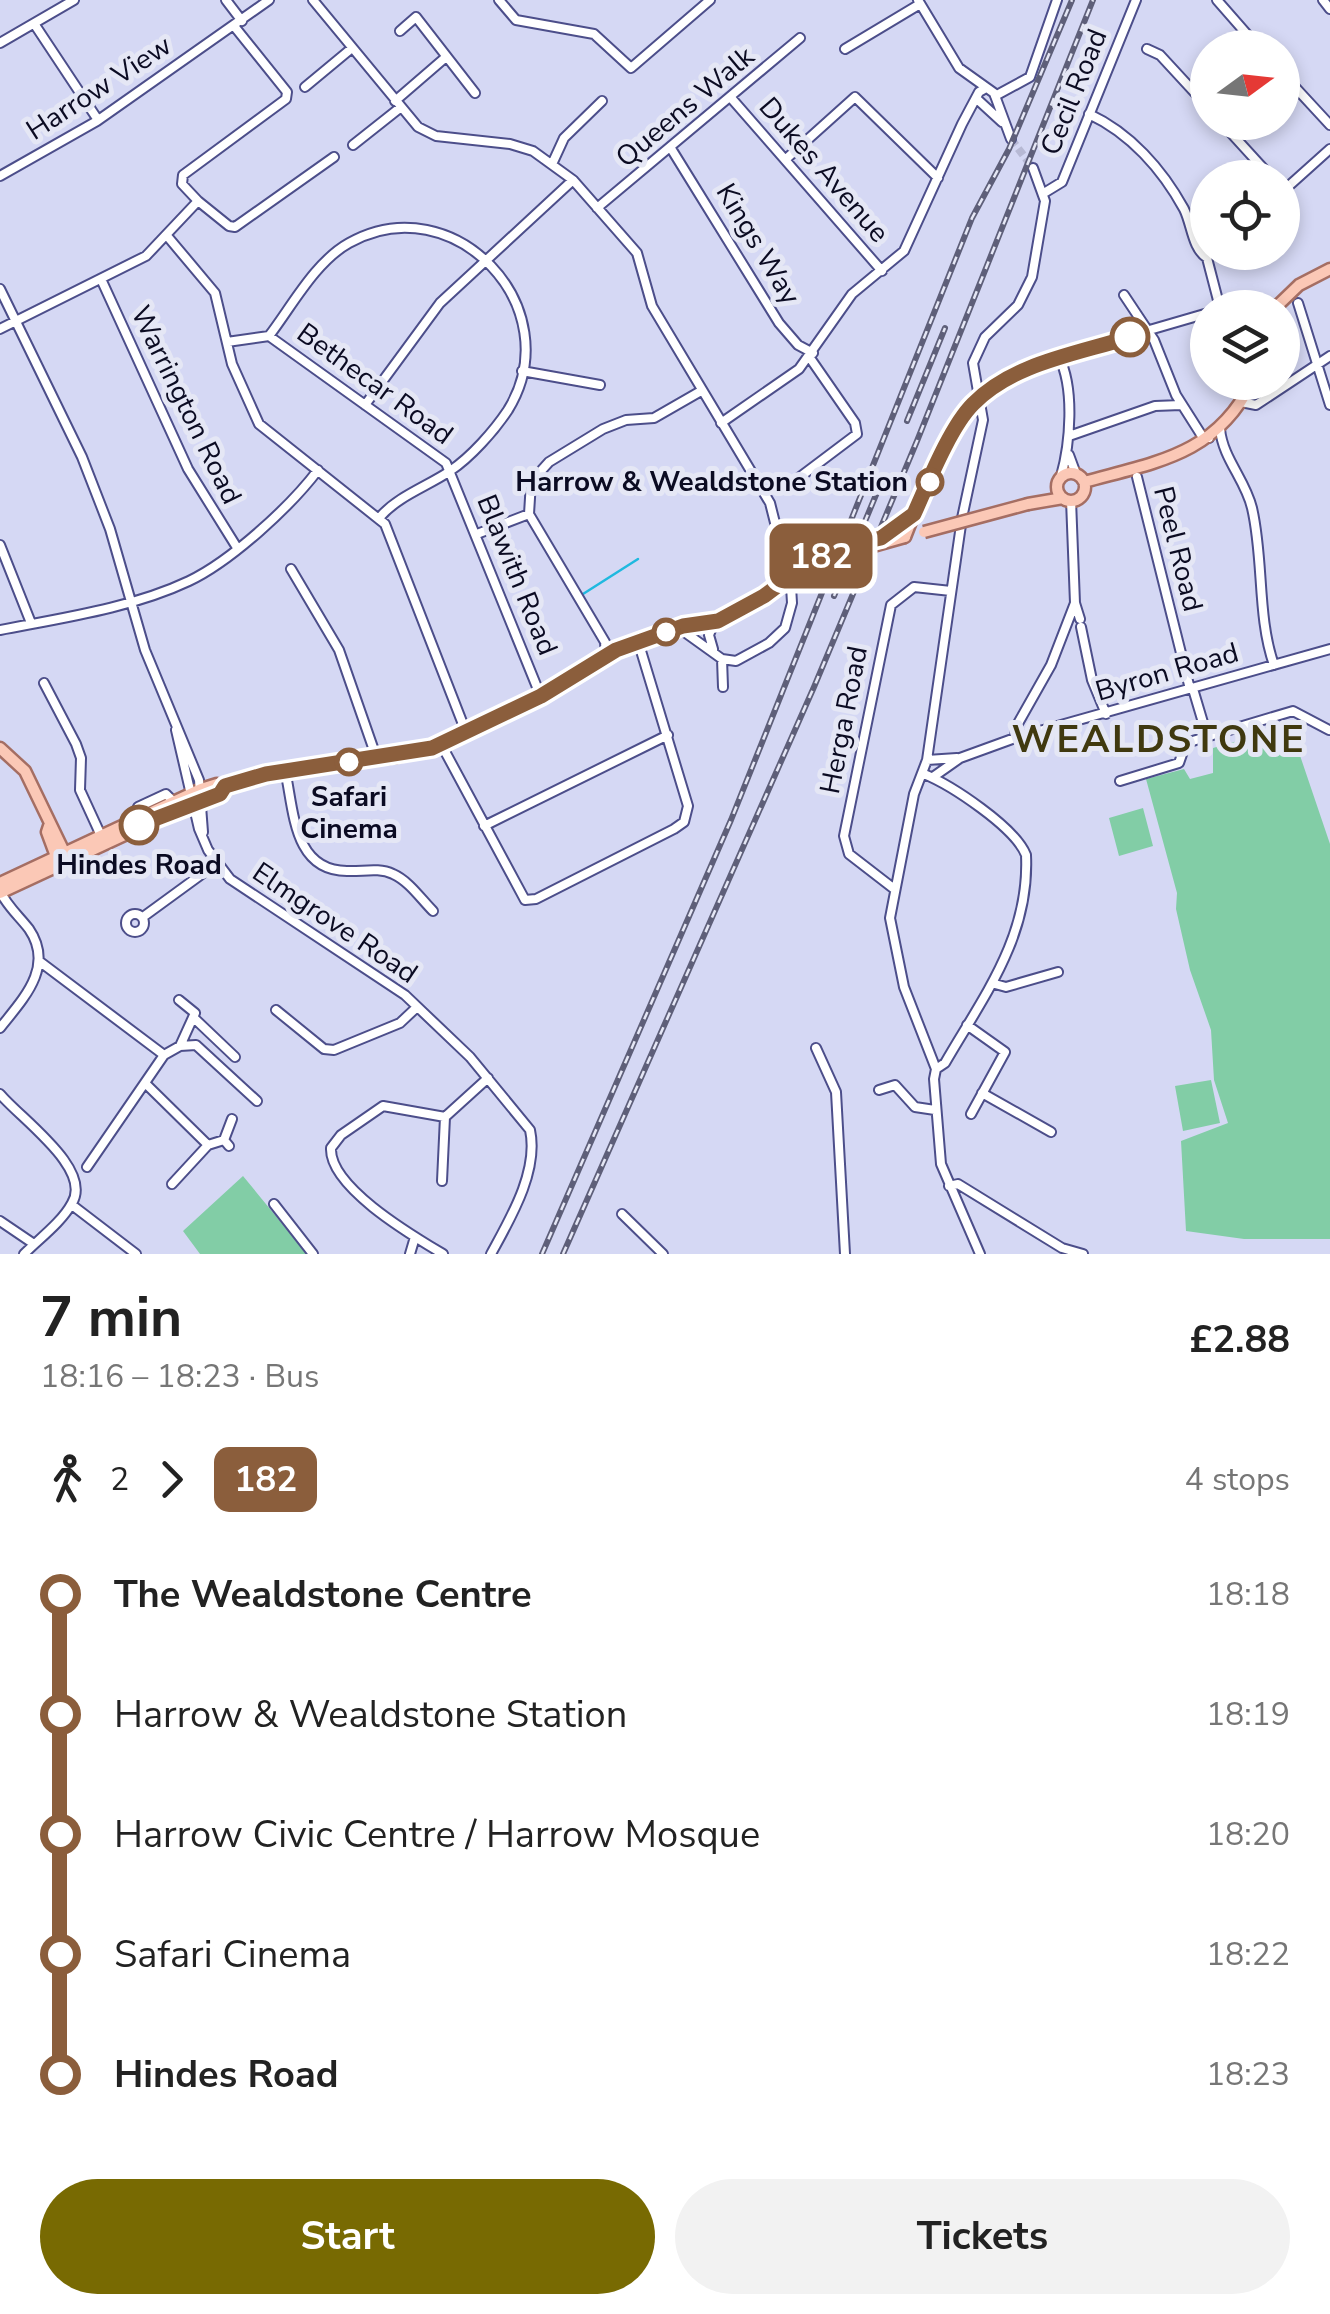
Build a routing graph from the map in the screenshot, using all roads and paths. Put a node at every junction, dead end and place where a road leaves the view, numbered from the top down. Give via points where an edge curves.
1 (74, 0) edge
2 (226, 0) edge
3 (269, 0) edge
4 (313, 0) edge
5 (499, 0) edge
6 (710, 0) edge
7 (1057, 0) edge
8 (1136, 0) edge
9 (1217, 0) edge
10 (1322, 0) edge
11 (919, 2) edge
12 (1330, 9) edge
13 (238, 24) junction
14 (35, 25) junction
15 (400, 30) dead end
16 (1243, 30) edge
17 (800, 38) dead end
18 (0, 43) edge
19 (352, 48) junction
20 (845, 49) dead end
21 (1147, 49) dead end
22 (446, 57) junction
23 (970, 80) junction
24 (305, 86) dead end
25 (1190, 88) edge
26 (475, 92) dead end
27 (991, 92) junction
28 (1300, 93) edge
29 (732, 99) junction
30 (602, 101) dead end
31 (981, 103) junction
32 (398, 104) junction
33 (1089, 114) junction
34 (98, 120) junction
35 (1002, 122) junction
36 (1327, 122) edge
37 (1011, 139) tunnel mouth
38 (1237, 140) edge
39 (352, 146) dead end
40 (1330, 148) edge
41 (672, 150) junction
42 (334, 157) dead end
43 (786, 160) junction
44 (1256, 160) edge
45 (552, 162) junction
46 (1033, 168) tunnel mouth
47 (1300, 175) edge
48 (0, 176) edge
49 (938, 178) junction
50 (573, 180) junction
51 (1044, 193) junction
52 (198, 201) junction
53 (598, 208) junction
54 (1190, 225) edge
55 (168, 237) junction
56 (489, 258) junction
57 (1330, 269) edge
58 (882, 271) junction
59 (101, 280) junction
60 (0, 289) edge
61 (1294, 290) edge
62 (1124, 296) dead end
63 (1300, 309) edge
64 (1190, 319) edge
65 (16, 321) junction
66 (0, 329) edge
67 (1147, 332) junction
68 (270, 336) junction
69 (227, 342) junction
70 (811, 356) junction
71 (1330, 356) edge
72 (1060, 357) junction
73 (1317, 364) junction
74 (522, 370) junction
75 (600, 385) dead end
76 (701, 390) junction
77 (981, 397) junction
78 (1242, 402) joint
79 (364, 404) junction
80 (1181, 405) junction
81 (1330, 405) edge
82 (963, 417) junction
83 (721, 423) junction
84 (982, 423) junction
85 (1222, 426) junction
86 (1068, 436) junction
87 (1205, 439) junction
88 (1222, 449) junction
89 (1068, 454) junction
90 (318, 470) junction
91 (451, 470) junction
92 (1138, 477) dead end
93 (1080, 478) junction
94 (1059, 481) junction
95 (788, 486) dead end
96 (1067, 499) junction
97 (1034, 502) junction
98 (529, 514) junction
99 (380, 517) junction
100 (912, 518) junction
101 (924, 532) junction
102 (477, 534) junction
103 (905, 537) junction
104 (881, 538) junction
105 (0, 544) edge
106 (236, 546) junction
107 (826, 555) junction
108 (291, 569) dead end
109 (951, 590) junction
110 (130, 601) junction
111 (1075, 603) junction
112 (31, 623) junction
113 (716, 623) junction
114 (0, 630) edge
115 (677, 631) junction
116 (638, 641) junction
117 (604, 642) junction
118 (1330, 649) edge
119 (618, 650) junction
120 (719, 656) junction
121 (604, 660) junction
122 (1274, 665) junction
123 (44, 683) dead end
124 (722, 686) dead end
125 (1192, 689) junction
126 (541, 696) junction
127 (1106, 714) junction
128 (1330, 731) edge
129 (466, 732) junction
130 (668, 734) junction
131 (1207, 736) junction
132 (1015, 738) junction
133 (441, 744) junction
134 (0, 748) edge
135 (377, 759) junction
136 (927, 760) junction
137 (941, 765) junction
138 (286, 770) junction
139 (929, 776) junction
140 (1120, 780) dead end
141 (950, 784) junction
142 (198, 796) junction
143 (484, 826) junction
144 (102, 839) junction
145 (62, 858) junction
146 (217, 863) junction
147 (0, 883) edge
148 (893, 888) junction
149 (0, 892) edge
150 (433, 911) dead end
151 (143, 917) dead end
152 (39, 961) junction
153 (1058, 972) dead end
154 (995, 984) junction
155 (178, 1000) dead end
156 (417, 1006) junction
157 (276, 1010) dead end
158 (195, 1019) junction
159 (967, 1025) junction
160 (0, 1028) edge
161 (180, 1046) junction
162 (816, 1048) dead end
163 (164, 1054) junction
164 (235, 1057) dead end
165 (936, 1069) junction
166 (488, 1078) junction
167 (148, 1084) junction
168 (879, 1090) dead end
169 (982, 1093) junction
170 (0, 1094) edge
171 (257, 1101) dead end
172 (935, 1110) junction
173 (971, 1114) dead end
174 (445, 1117) junction
175 (232, 1118) dead end
176 (1051, 1132) dead end
177 (208, 1145) junction
178 (87, 1167) dead end
179 (442, 1181) dead end
180 (172, 1184) dead end
181 (949, 1186) junction
182 (274, 1204) dead end
183 (72, 1205) junction
184 (622, 1214) dead end
185 (0, 1221) edge
186 (415, 1237) junction
187 (34, 1244) junction
188 (24, 1254) edge
189 (136, 1254) edge
190 (313, 1254) edge
191 (410, 1254) edge
192 (443, 1254) edge
193 (491, 1254) edge
194 (663, 1254) edge
195 (845, 1254) edge
196 (980, 1254) edge
197 (1083, 1254) edge

1 - 14 street
2 - 13 street
3 - 13 street, Harrow View
4 - 19 street
5 - 6 street via 516,20 594,34 631,68
7 - 27 street via 1030,77
8 - 33 street, Cecil Road
9 - 16 street
10 - 12 street
11 - 20 street
11 - 23 street
13 - 34 street, Harrow View
13 - 52 street via 286,99 183,174 182,184
14 - 18 street
14 - 34 street
15 - 22 street via 416,17
17 - 29 street, Queens Walk
19 - 24 street
19 - 32 street
21 - 25 street
22 - 26 street
22 - 32 street
23 - 27 street
23 - 31 street
27 - 31 street
27 - 31 street
27 - 35 street
28 - 36 street
29 - 41 street, Queens Walk
29 - 43 street, Dukes Avenue
30 - 45 street via 564,138
31 - 35 street
31 - 49 street
32 - 39 street
32 - 45 street via 436,136 510,144
33 - 51 street, Cecil Road via 1062,182
33 - 54 street via 1126,134
34 - 48 street, Harrow View
35 - 37 street
38 - 44 street
40 - 47 street
41 - 53 street, Queens Walk
41 - 70 street, Kings Way via 780,324
42 - 52 street via 235,226
43 - 49 street via 855,96
43 - 58 street, Dukes Avenue
45 - 50 street
46 - 51 street
49 - 58 street via 904,251
50 - 53 street
50 - 56 street
51 - 77 street via 1027,289 975,357
52 - 55 street
53 - 76 street via 637,253 652,306
55 - 59 street
55 - 69 street via 215,293
56 - 68 street via 450,234 378,232 325,262
56 - 74 street via 521,315
56 - 79 street via 440,303
57 - 61 main road
58 - 70 street via 852,294
59 - 65 street
59 - 106 street, Warrington Road via 188,469
60 - 65 street
62 - 67 street
63 - 73 street
64 - 67 street
65 - 66 street
65 - 110 street via 82,457
67 - 72 street
67 - 80 street
68 - 69 street
68 - 79 street, Bethecar Road
69 - 90 street via 260,424
70 - 83 street
70 - 95 street, Kings Way via 858,434
71 - 73 street
72 - 77 street
72 - 86 street
73 - 78 street via 1256,406
73 - 81 street
74 - 75 street
74 - 91 street via 508,408
76 - 83 street
76 - 98 street via 654,418 616,423 549,462 530,482
77 - 82 street
77 - 84 street
78 - 85 main road
79 - 91 street, Bethecar Road
80 - 86 street via 1155,406
80 - 87 street
82 - 84 street
82 - 100 street
83 - 120 street via 770,503 792,603 785,628 770,643 744,658
84 - 109 street
85 - 87 main road
85 - 88 street
86 - 89 street
87 - 88 street
87 - 93 main road
88 - 122 street via 1252,508
89 - 93 street
89 - 94 street
90 - 99 street
90 - 106 street via 289,507
91 - 99 street
91 - 102 street, Blawith Road
92 - 125 street, Peel Road
93 - 94 main road
93 - 96 main road via 1082,494
94 - 96 main road
94 - 97 main road
96 - 97 main road
96 - 111 street
97 - 101 main road, bridge
98 - 102 street
98 - 117 street
99 - 129 street
100 - 101 street
100 - 103 main road
100 - 104 street
101 - 103 main road, bridge
102 - 126 street, Blawith Road
103 - 104 main road, bridge
103 - 107 main road, bridge
104 - 107 main road, bridge
105 - 112 street
106 - 110 street via 202,575
107 - 113 main road, bridge
108 - 135 street via 340,650
109 - 136 street
109 - 148 street, Herga Road via 914,587 891,605 844,836 849,854
110 - 112 street
110 - 142 street
111 - 127 street
111 - 132 street
112 - 114 street
113 - 115 main road
113 - 120 street via 710,642
115 - 116 main road
115 - 120 street
116 - 119 main road
116 - 130 street
117 - 119 street
117 - 121 street
118 - 122 street, Byron Road
119 - 121 main road
120 - 124 street
121 - 126 main road
122 - 125 street, Byron Road
123 - 144 street via 76,744 80,790
125 - 127 street, Byron Road
125 - 131 street, Peel Road
126 - 129 main road
127 - 132 street, Byron Road
128 - 131 street via 1293,711
129 - 133 main road
130 - 143 street
130 - 143 street via 688,806 684,822 556,889 524,900
131 - 140 street via 1182,746 1179,763
132 - 137 street, Byron Road
133 - 135 main road
133 - 143 street
134 - 145 main road via 25,771
135 - 138 main road
136 - 137 street
136 - 139 street
137 - 139 street, Byron Road
137 - 141 street
138 - 142 main road via 217,784
138 - 150 street via 309,856 342,872 391,873
139 - 141 street
139 - 148 street via 914,794
141 - 154 street via 1015,837 1026,856 1019,920
142 - 144 main road
142 - 144 main road via 173,801
142 - 146 street, Elmgrove Road via 203,832
144 - 145 main road
145 - 147 main road
145 - 149 main road
146 - 151 street
146 - 156 street, Elmgrove Road via 246,892 374,971
148 - 165 street via 890,918 904,987
149 - 152 street via 31,932
152 - 160 street via 27,994
152 - 163 street
153 - 154 street via 1006,987
154 - 159 street
155 - 158 street
156 - 157 street via 400,1023 334,1050
156 - 166 street, Elmgrove Road
158 - 161 street
158 - 164 street
159 - 165 street
159 - 169 street via 1004,1052
161 - 163 street
161 - 171 street via 206,1050
162 - 195 street via 836,1092
163 - 167 street
165 - 172 street
166 - 174 street
166 - 193 street, Elmgrove Road via 532,1134 516,1205
167 - 177 street
167 - 178 street
168 - 172 street via 895,1085 915,1106
169 - 173 street
169 - 176 street
170 - 183 street via 69,1164 77,1184
172 - 181 street
174 - 179 street
174 - 186 street via 383,1106 331,1148 334,1166 348,1181
175 - 177 street via 227,1143
177 - 180 street
181 - 196 street
181 - 197 street via 958,1184 1062,1248
182 - 190 street
183 - 187 street
183 - 189 street
184 - 194 street
185 - 187 street
186 - 191 street
186 - 192 street
187 - 188 street

